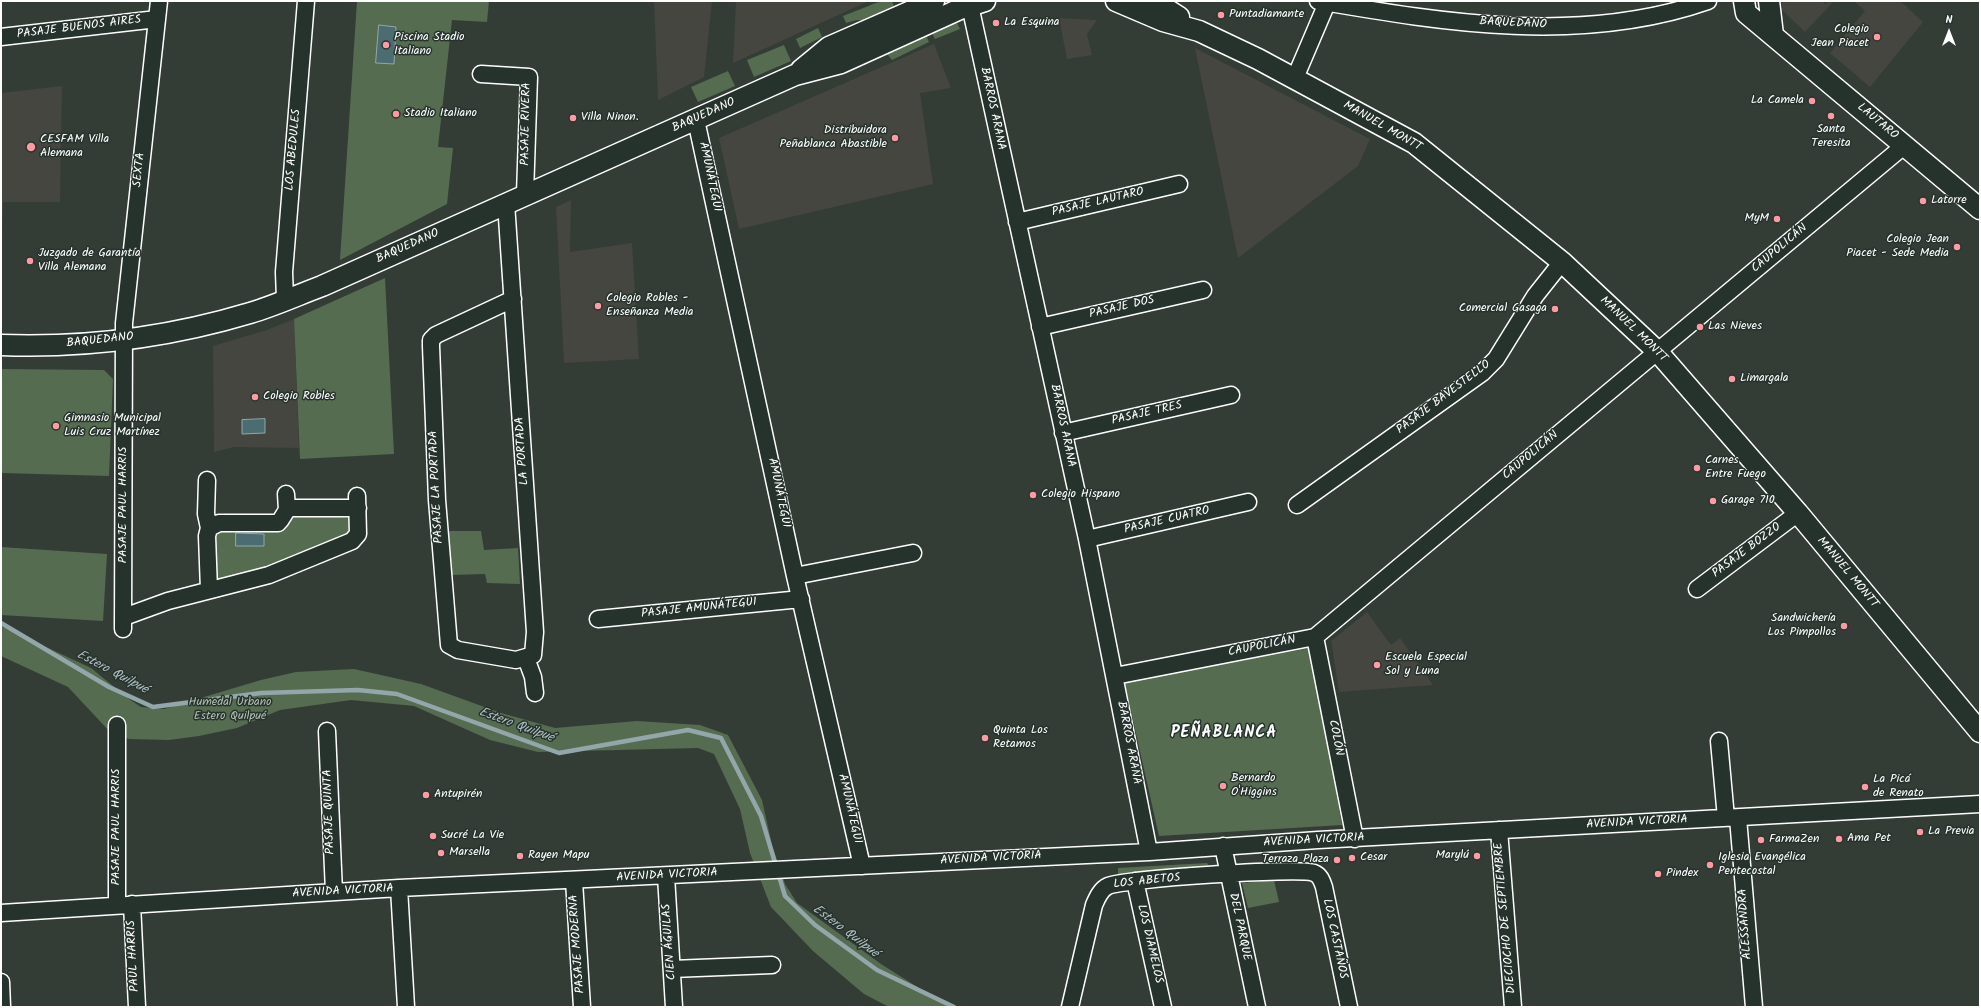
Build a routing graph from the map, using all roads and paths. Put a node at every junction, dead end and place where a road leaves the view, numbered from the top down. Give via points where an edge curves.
1 (159, 1) edge
2 (306, 1) edge
3 (934, 1) edge
4 (1116, 1) edge
5 (1154, 1) edge
6 (1708, 1) edge
7 (1744, 1) edge
8 (1769, 1) edge
9 (974, 2) edge
10 (1322, 2) edge
11 (157, 19) junction
12 (1199, 31) junction
13 (1773, 35) junction
14 (1, 37) edge
15 (481, 74) dead end
16 (795, 75) junction
17 (1295, 78) junction
18 (696, 120) junction
19 (1905, 145) junction
20 (1179, 184) dead end
21 (525, 194) junction
22 (506, 202) junction
23 (1980, 209) edge
24 (1017, 222) junction
25 (1562, 262) junction
26 (1203, 290) dead end
27 (285, 299) junction
28 (513, 299) junction
29 (1040, 327) junction
30 (124, 339) junction
31 (1, 346) edge
32 (1657, 352) junction
33 (1231, 396) dead end
34 (1063, 433) junction
35 (207, 480) dead end
36 (286, 494) dead end
37 (1248, 502) dead end
38 (1296, 505) dead end
39 (288, 510) junction
40 (1798, 513) junction
41 (209, 528) junction
42 (1087, 539) junction
43 (913, 553) dead end
44 (795, 576) junction
45 (1696, 589) dead end
46 (209, 590) junction
47 (801, 599) junction
48 (124, 600) junction
49 (168, 600) junction
50 (598, 619) dead end
51 (1315, 636) junction
52 (526, 658) junction
53 (1114, 676) junction
54 (535, 693) dead end
55 (117, 724) dead end
56 (327, 731) dead end
57 (1980, 732) edge
58 (1719, 741) dead end
59 (1980, 804) edge
60 (1732, 818) junction
61 (1499, 830) junction
62 (1356, 839) junction
63 (1223, 846) junction
64 (1149, 852) junction
65 (862, 866) junction
66 (1315, 873) joint
67 (1228, 874) junction
68 (666, 876) junction
69 (574, 881) junction
70 (1135, 882) junction
71 (399, 888) junction
72 (334, 892) junction
73 (124, 905) junction
74 (1, 913) edge
75 (772, 965) dead end
76 (672, 969) junction
77 (1, 982) edge
78 (2, 1007) edge
79 (137, 1007) edge
80 (406, 1007) edge
81 (582, 1007) edge
82 (674, 1007) edge
83 (1070, 1007) edge
84 (1163, 1007) edge
85 (1257, 1007) edge
86 (1349, 1007) edge
87 (1513, 1007) edge
88 (1754, 1007) edge

1 - 11 street, SEXTA
2 - 27 street, LOS ABEDULES via 284,272
3 - 16 main road, BAQUEDANO via 829,47
4 - 12 main road, MANUEL MONTT via 1163,21
5 - 12 main road, MANUEL MONTT
6 - 10 street, BAQUEDANO via 1644,19 1601,25 1557,26 1454,21
7 - 13 main road, LAUTARO via 1746,13
8 - 13 main road
9 - 16 main road, BAQUEDANO via 841,63
9 - 24 street, BARROS ARANA
10 - 17 street
11 - 14 street, PASAJE BUENOS AIRES
11 - 30 street, SEXTA via 124,316
12 - 17 main road, MANUEL MONTT
13 - 19 main road, LAUTARO
15 - 21 street, PASAJE RIVERA via 529,77
16 - 18 main road, BAQUEDANO
17 - 25 main road, MANUEL MONTT via 1414,143
18 - 21 main road, BAQUEDANO
18 - 44 street, AMUNÁTEGUI
19 - 23 main road, LAUTARO
19 - 32 street, CAUPOLICÁN
20 - 24 street, PASAJE LAUTARO
21 - 22 main road, BAQUEDANO
22 - 27 main road, BAQUEDANO via 322,286
22 - 28 street, LA PORTADA
24 - 29 street, BARROS ARANA
25 - 32 main road, MANUEL MONTT
25 - 38 street, PASAJE BAVESTELLO via 1535,296 1496,359 1482,373
26 - 29 street, PASAJE DOS
27 - 30 main road, BAQUEDANO via 219,322 186,330
28 - 52 street, LA PORTADA via 535,632 533,655
28 - 52 street, PASAJE LA PORTADA via 436,335 431,340 431,346 437,500 449,645 458,650 516,660
29 - 34 street, BARROS ARANA
30 - 31 main road, BAQUEDANO via 50,346
30 - 48 street, PASAJE PAUL HARRIS
32 - 40 main road, MANUEL MONTT
32 - 51 street, CAUPOLICÁN
33 - 34 street, PASAJE TRES
34 - 42 street, BARROS ARANA
35 - 41 street via 206,514
36 - 39 street
37 - 42 street, PASAJE CUATRO
39 - 41 street via 278,523 219,523
39 - 46 street, PASAJE PAUL HARRIS via 358,502 358,534 352,541 269,575
40 - 45 street, PASAJE BOZZO
40 - 57 main road, MANUEL MONTT
41 - 46 street
42 - 53 street, BARROS ARANA
43 - 44 street
44 - 47 street, AMUNÁTEGUI
46 - 49 street, PASAJE PAUL HARRIS
47 - 50 street, PASAJE AMUNÁTEGUI
47 - 65 street, AMUNÁTEGUI
48 - 49 street, PASAJE PAUL HARRIS
48 - 49 street, PASAJE PAUL HARRIS via 123,623
51 - 53 street, CAUPOLICÁN
51 - 62 street, COLÓN
52 - 54 street via 533,677
53 - 64 street, BARROS ARANA
55 - 73 street, PASAJE PAUL HARRIS
56 - 72 street, PASAJE QUINTA
58 - 60 street, ALESSANDRA
59 - 60 street, AVENIDA VICTORIA
60 - 61 street, AVENIDA VICTORIA
60 - 88 street, ALESSANDRA
61 - 62 street, AVENIDA VICTORIA
61 - 87 street, DIECIOCHO DE SEPTIEMBRE
62 - 63 street, AVENIDA VICTORIA
63 - 64 street, AVENIDA VICTORIA
63 - 67 street, DEL PARQUE
64 - 65 street, AVENIDA VICTORIA
65 - 68 street, AVENIDA VICTORIA
66 - 67 street, LOS ABETOS via 1302,871
66 - 86 street, LOS CASTAÑOS via 1324,887
67 - 70 street, LOS ABETOS
67 - 85 street, DEL PARQUE
68 - 69 street, AVENIDA VICTORIA
68 - 76 street, CIEN ÁGUILAS
69 - 71 street, AVENIDA VICTORIA
69 - 81 street, PASAJE MODERNA
70 - 83 street, LOS ABETOS via 1116,883 1106,887 1098,896
70 - 84 street, LOS DIAMELOS
71 - 72 street, AVENIDA VICTORIA
71 - 80 street
72 - 73 street, AVENIDA VICTORIA
73 - 74 street, AVENIDA VICTORIA
73 - 79 street, PAUL HARRIS
75 - 76 street
76 - 82 street, CIEN ÁGUILAS
77 - 78 street

